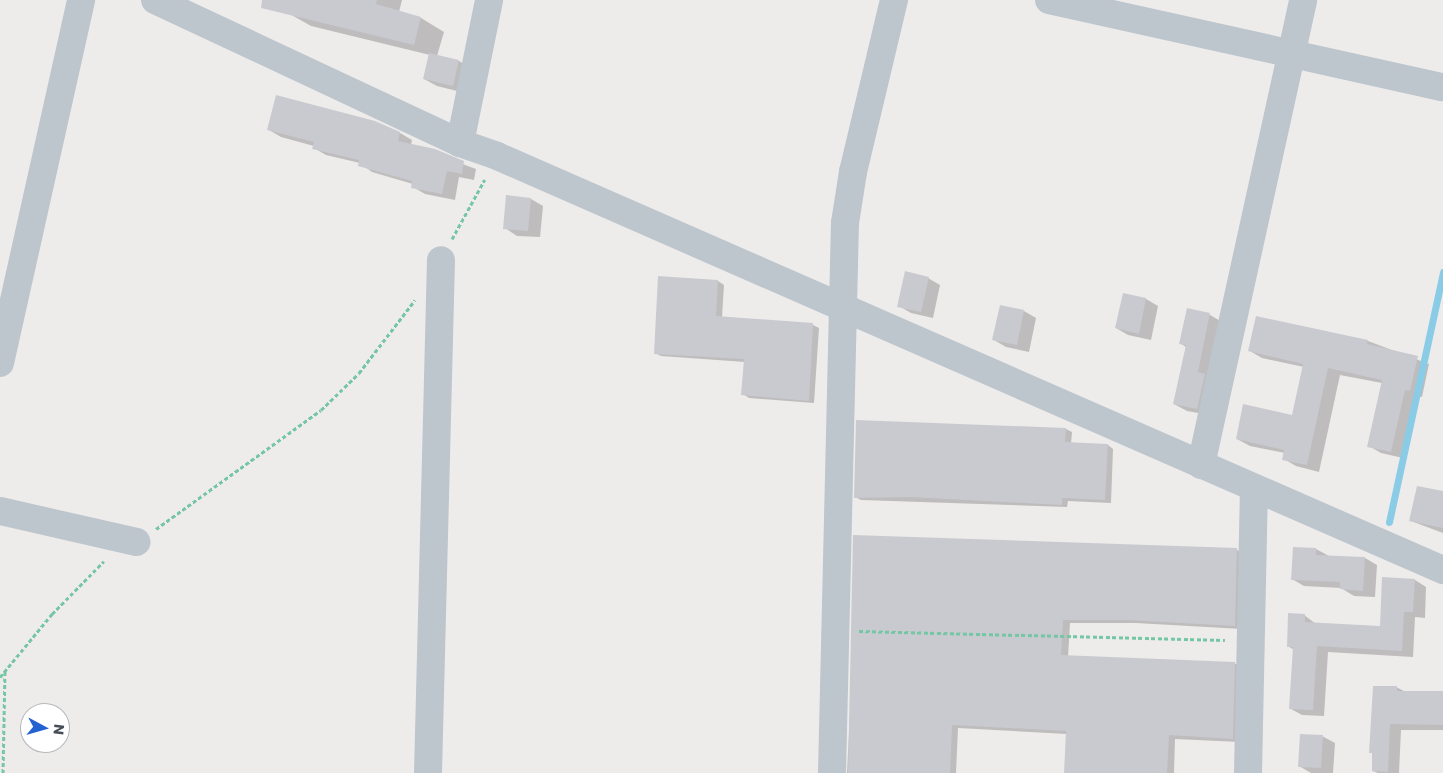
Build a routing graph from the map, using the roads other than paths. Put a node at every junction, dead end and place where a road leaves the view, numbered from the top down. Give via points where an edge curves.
1 (81, 0) edge
2 (154, 0) edge
3 (489, 0) edge
4 (894, 0) edge
5 (1050, 0) edge
6 (1303, 0) edge
7 (1291, 54) junction
8 (1443, 87) edge
9 (460, 143) junction
10 (441, 260) road end
11 (843, 308) junction
12 (0, 363) edge
13 (1200, 465) junction
14 (1254, 488) junction
15 (0, 511) edge
16 (137, 542) road end
17 (1443, 570) edge
18 (428, 773) edge
19 (832, 773) edge
20 (1248, 773) edge

1 - 12 street
2 - 9 street
3 - 9 street
4 - 11 street via 853,172 845,223
5 - 7 street
6 - 7 street
7 - 8 street
7 - 13 street
9 - 11 street via 497,156
10 - 18 street
11 - 13 street
11 - 19 street
13 - 14 street
14 - 17 street
14 - 20 street
15 - 16 street

